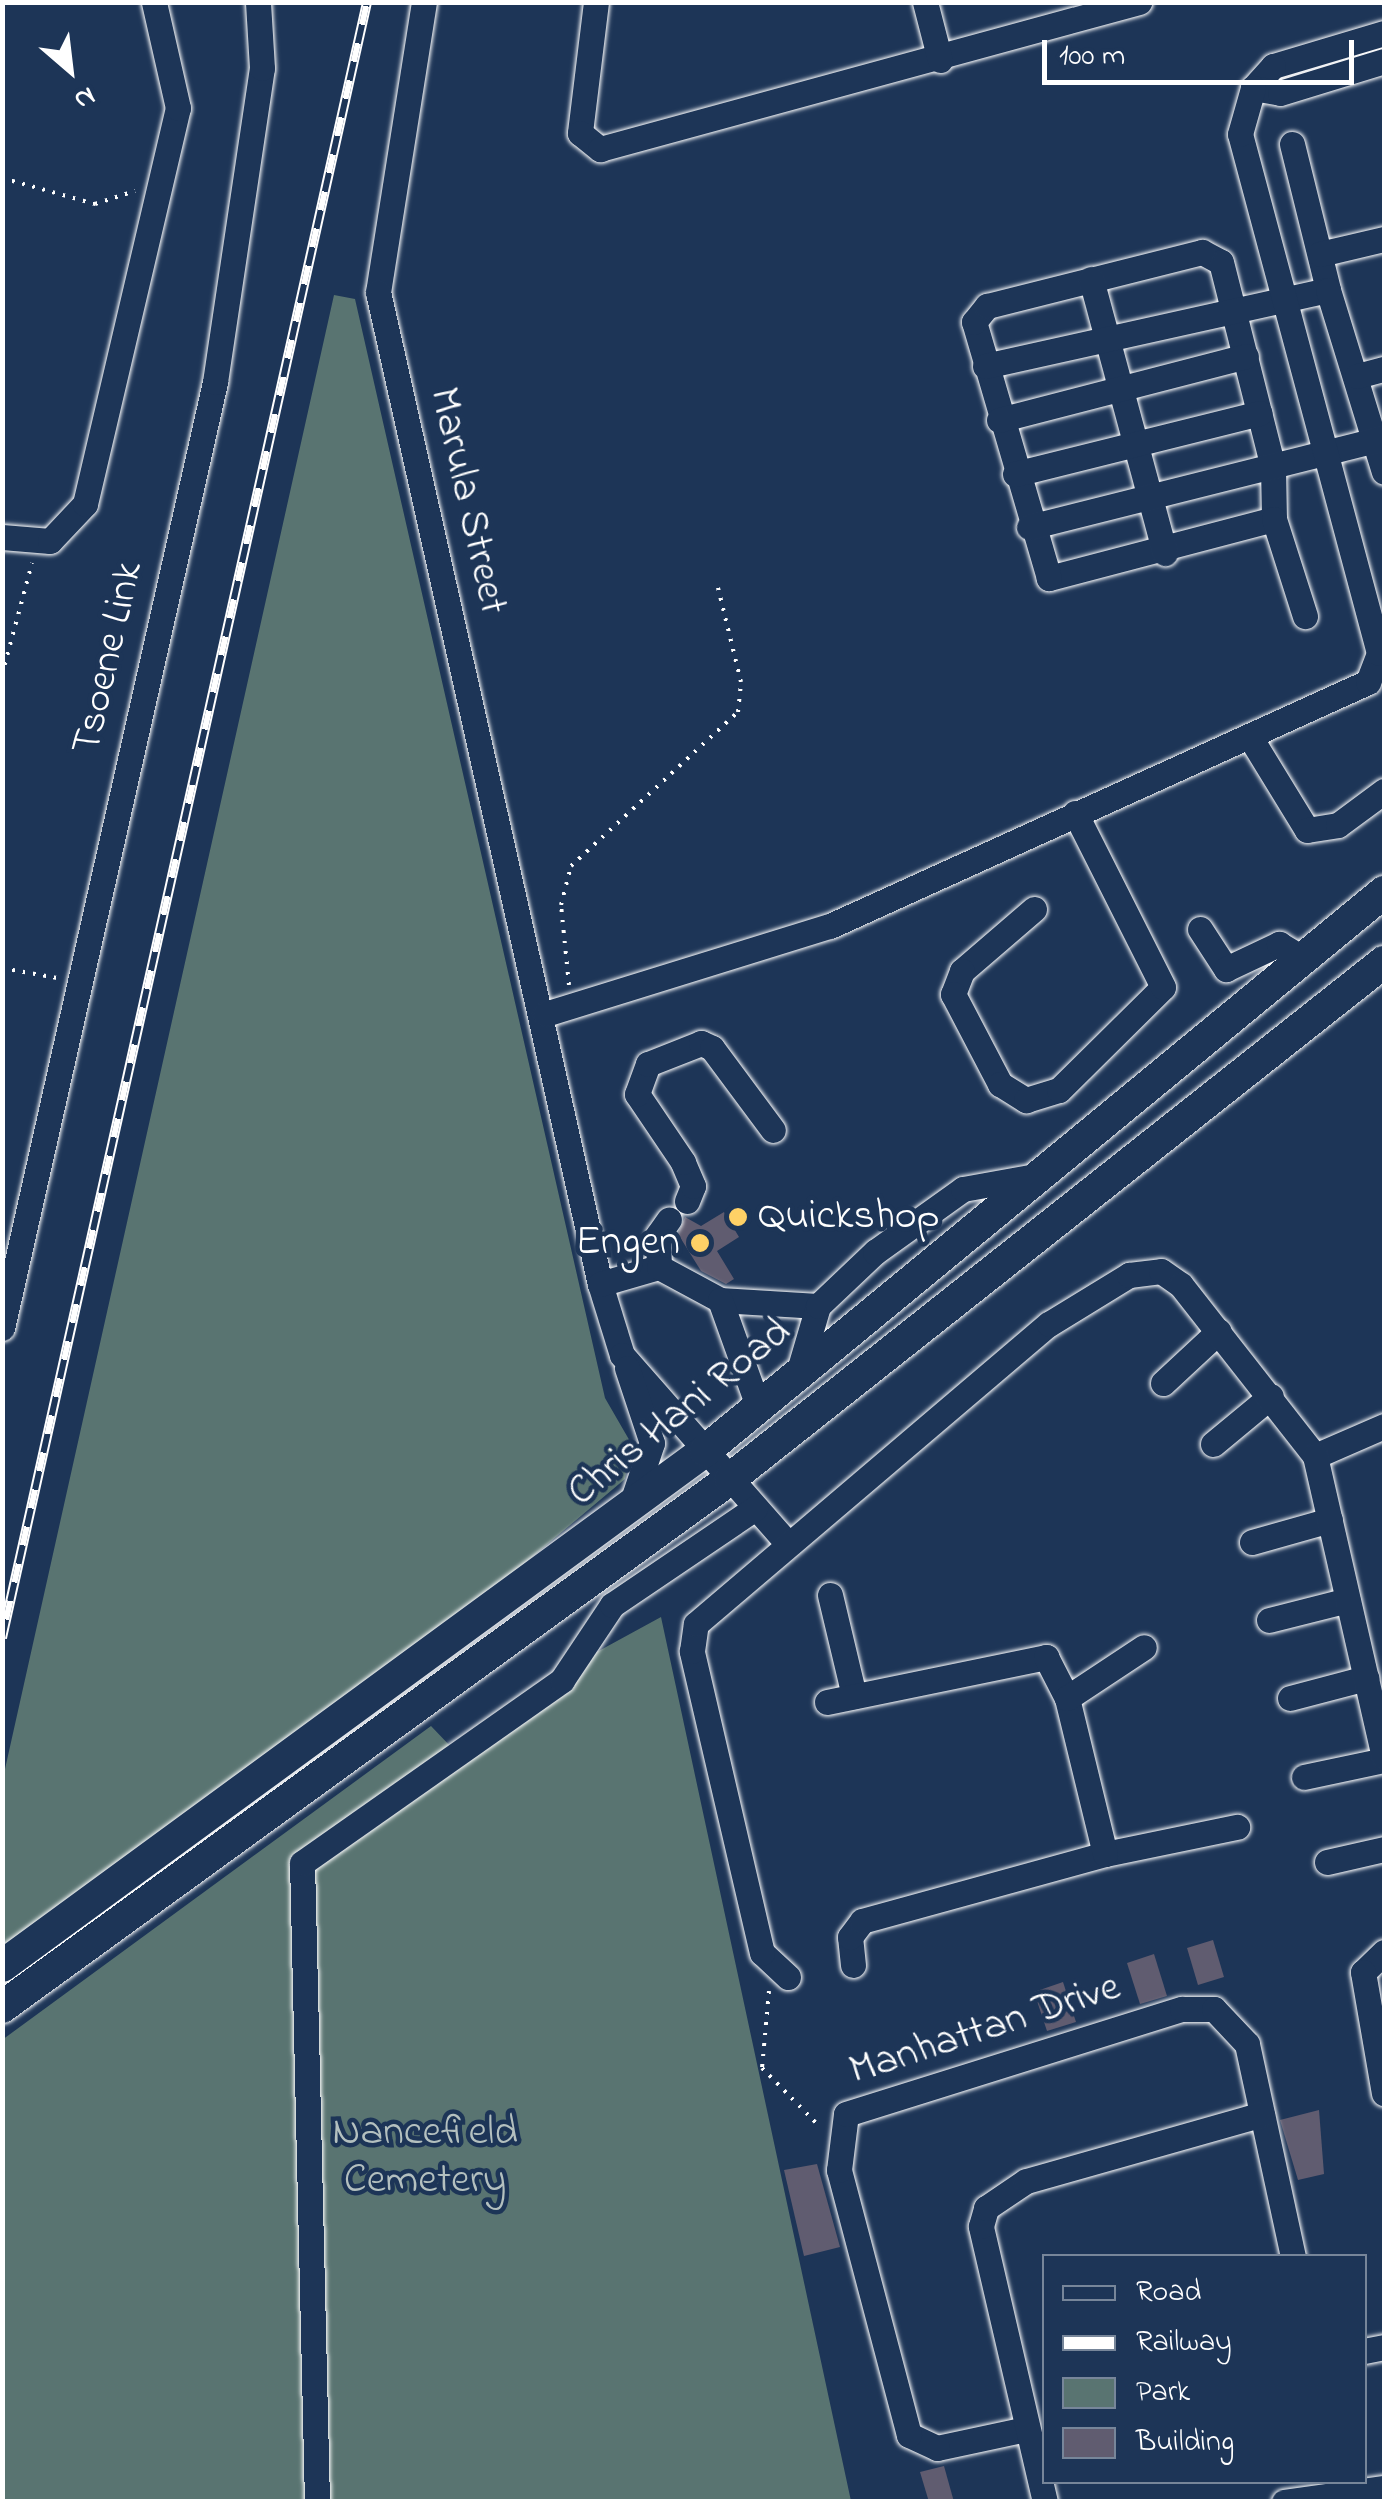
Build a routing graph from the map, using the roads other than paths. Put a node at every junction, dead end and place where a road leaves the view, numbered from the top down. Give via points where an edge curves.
1 (154, 2) edge
2 (258, 2) edge
3 (424, 2) edge
4 (596, 2) edge
5 (925, 2) edge
6 (1140, 2) edge
7 (1384, 33) edge
8 (940, 60) junction
9 (1383, 62) edge
10 (1254, 88) junction
11 (1292, 144) dead end
12 (1384, 239) edge
13 (1320, 254) junction
14 (1092, 279) junction
15 (1328, 290) junction
16 (1284, 294) junction
17 (1232, 305) junction
18 (1105, 336) junction
19 (1246, 356) junction
20 (984, 366) junction
21 (1384, 369) edge
22 (1357, 376) junction
23 (1118, 389) junction
24 (1260, 413) junction
25 (1000, 420) junction
26 (1378, 440) edge
27 (1133, 444) junction
28 (1324, 453) junction
29 (1273, 466) junction
30 (1384, 472) edge
31 (1014, 474) junction
32 (1149, 498) junction
33 (1274, 519) junction
34 (1029, 527) junction
35 (2, 537) edge
36 (1164, 553) junction
37 (1305, 616) dead end
38 (1381, 674) edge
39 (1250, 738) junction
40 (1384, 791) edge
41 (1075, 813) junction
42 (1384, 892) edge
43 (1034, 909) dead end
44 (1200, 929) dead end
45 (1304, 959) junction
46 (1384, 962) edge
47 (545, 1014) junction
48 (773, 1130) dead end
49 (1041, 1175) junction
50 (660, 1267) junction
51 (600, 1284) junction
52 (720, 1300) junction
53 (818, 1306) junction
54 (2, 1328) edge
55 (1219, 1331) junction
56 (622, 1355) junction
57 (798, 1374) junction
58 (1163, 1382) dead end
59 (1270, 1396) junction
60 (758, 1406) junction
61 (1384, 1426) edge
62 (1213, 1444) dead end
63 (704, 1450) junction
64 (1315, 1456) junction
65 (730, 1479) junction
66 (755, 1508) junction
67 (625, 1512) junction
68 (1330, 1520) junction
69 (1252, 1542) dead end
70 (787, 1543) junction
71 (830, 1595) dead end
72 (1348, 1600) junction
73 (1268, 1620) dead end
74 (1144, 1647) dead end
75 (1373, 1684) edge
76 (854, 1696) junction
77 (1067, 1698) junction
78 (1290, 1698) dead end
79 (827, 1702) dead end
80 (1384, 1758) edge
81 (1304, 1778) dead end
82 (1237, 1827) dead end
83 (1384, 1849) edge
84 (1105, 1854) junction
85 (1327, 1862) dead end
86 (1384, 1952) edge
87 (853, 1965) dead end
88 (2, 1966) edge
89 (780, 1972) road end
90 (2, 2007) edge
91 (1384, 2093) edge
92 (1262, 2114) junction
93 (1293, 2254) edge
94 (1026, 2429) junction
95 (1384, 2488) edge
96 (317, 2502) edge
97 (1045, 2502) edge
98 (1284, 2502) edge

1 - 35 street via 178,108 164,193 85,504 62,534 36,544
2 - 54 street, Tsoene Link via 262,68 215,382
3 - 47 street, Marula Street via 378,292
4 - 8 street via 580,134 600,149
5 - 8 street
6 - 8 street
7 - 10 street via 1273,66
9 - 10 street via 1280,94
10 - 16 street via 1240,134
11 - 13 street
12 - 13 street
13 - 15 street
14 - 17 street via 1202,252 1221,262
14 - 18 street
14 - 20 street via 979,312
15 - 16 street
15 - 22 street
16 - 17 street
16 - 28 street
17 - 18 street
17 - 19 street
18 - 20 street
18 - 23 street
19 - 23 street
19 - 24 street
20 - 25 street
21 - 22 street
22 - 26 street
23 - 25 street
23 - 27 street
24 - 27 street
24 - 29 street
25 - 31 street
26 - 28 street
26 - 30 street
27 - 31 street
27 - 32 street
28 - 29 street
28 - 38 street
29 - 32 street
29 - 33 street
31 - 34 street
32 - 34 street
32 - 36 street
33 - 36 street
33 - 37 street
34 - 36 street via 1040,568 1062,581
38 - 39 street via 1354,693
39 - 40 street via 1307,830 1338,825
39 - 41 street
41 - 43 street via 1163,986 1059,1090 1026,1100 1000,1084 952,994 962,971
41 - 47 street via 830,926
42 - 45 main road, Chris Hani Road
44 - 45 street via 1226,969 1279,944
45 - 49 main road, Chris Hani Road
46 - 65 main road, Chris Hani Road
47 - 51 street, Marula Street
48 - 50 street via 712,1048 701,1043 648,1064 636,1094 683,1162 678,1210 658,1235
49 - 53 street via 964,1189
49 - 57 main road, Chris Hani Road
50 - 51 street
50 - 52 street
51 - 56 street, Marula Street
52 - 53 street
52 - 60 street
53 - 57 street
55 - 58 street
55 - 59 street
55 - 70 street via 1160,1272 1130,1276 1049,1324
56 - 63 street, Marula Street
56 - 67 street via 652,1443 647,1477
57 - 60 main road, Chris Hani Road
59 - 62 street
59 - 64 street
60 - 63 main road, Chris Hani Road
61 - 64 street
63 - 65 street, Marula Street
63 - 67 main road, Chris Hani Road
64 - 68 street
65 - 66 street, Marula Street
65 - 90 main road, Chris Hani Road
66 - 70 street, Marula Street
66 - 96 street via 612,1605 562,1680 302,1863
67 - 88 main road, Chris Hani Road
68 - 69 street
68 - 72 street
70 - 89 street via 705,1610 692,1636
71 - 76 street
72 - 73 street
72 - 75 street
74 - 77 street
75 - 78 street
75 - 80 street
76 - 77 street via 1046,1657
76 - 79 street
77 - 84 street
80 - 81 street
82 - 84 street
83 - 85 street
84 - 87 street via 862,1922 850,1937
86 - 91 street via 1362,1972
92 - 93 street, Manhattan Drive
92 - 94 street via 1026,2181 986,2208 982,2226
92 - 94 street, Manhattan Drive via 1238,2025 1203,2006 846,2114 837,2144 909,2435 937,2448
94 - 97 street
95 - 98 street

